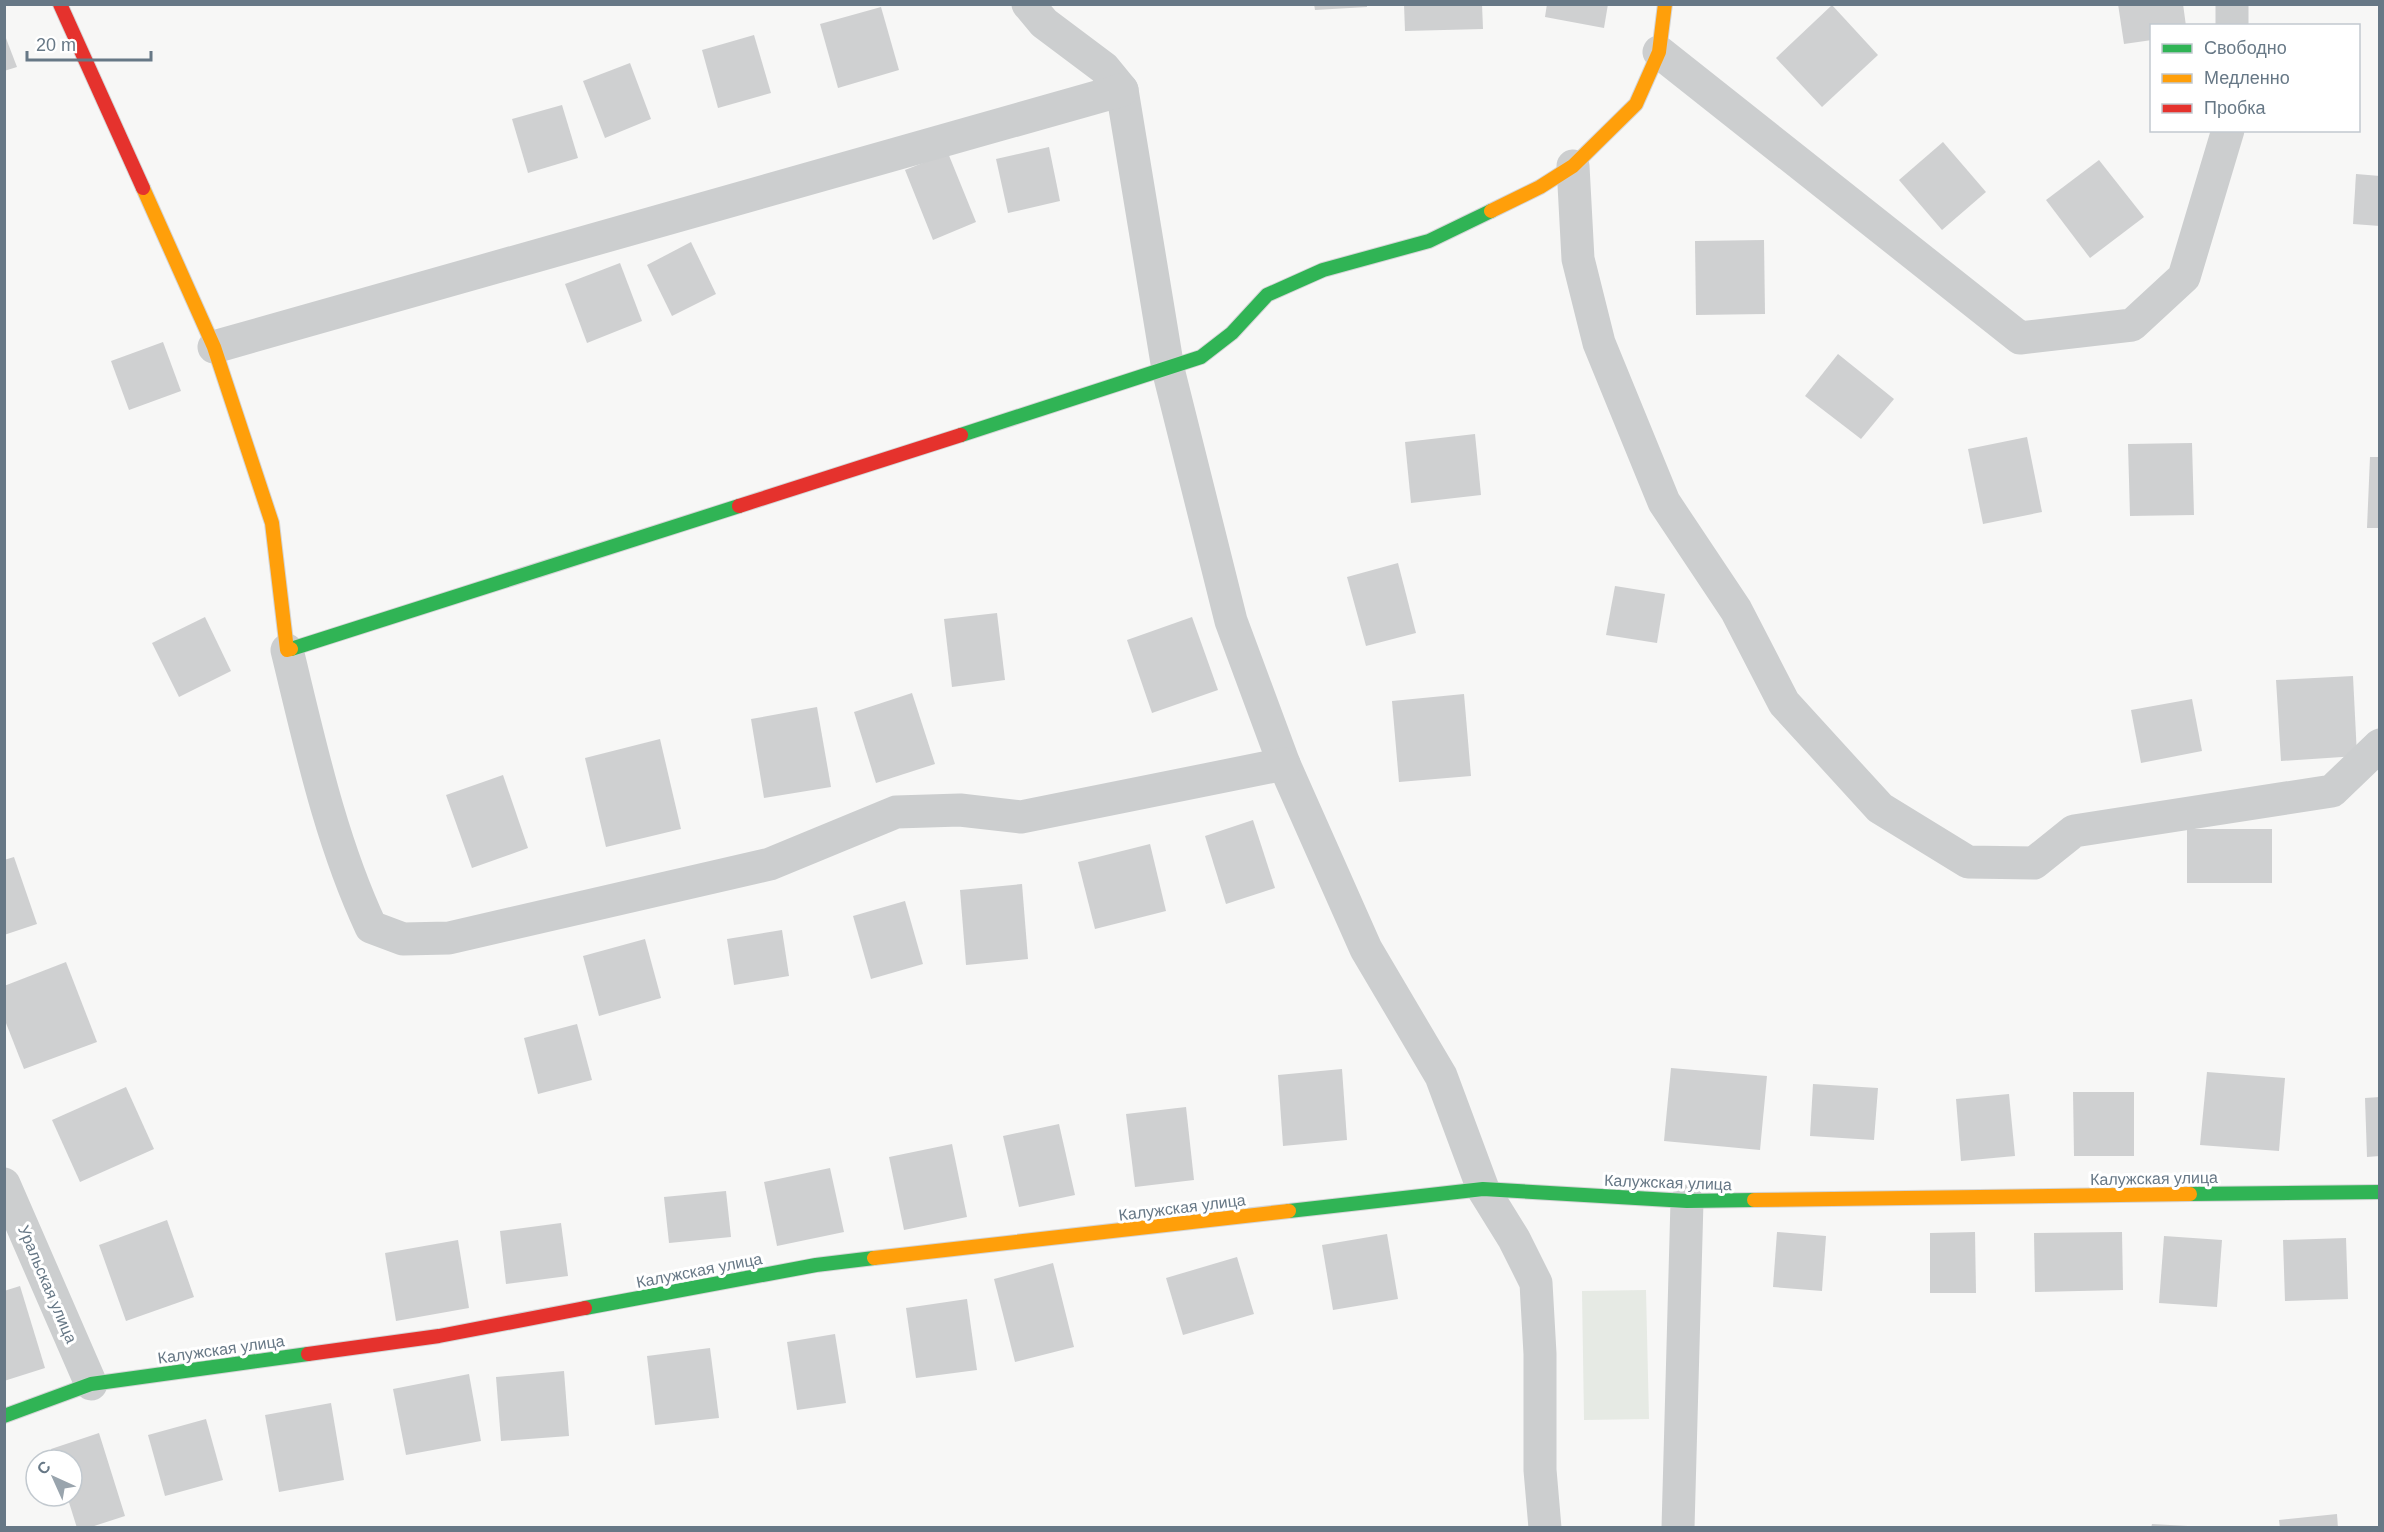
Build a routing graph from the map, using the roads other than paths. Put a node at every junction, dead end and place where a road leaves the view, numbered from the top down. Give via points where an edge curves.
1 (60, 4) edge
2 (1028, 4) edge
3 (1665, 4) edge
4 (2232, 4) edge
5 (2232, 24) edge
6 (1659, 52) junction
7 (1122, 90) junction
8 (2227, 132) edge
9 (1573, 166) junction
10 (214, 347) junction
11 (1168, 369) junction
12 (287, 650) junction
13 (2379, 745) edge
14 (1284, 764) junction
15 (4, 1184) edge
16 (1483, 1189) junction
17 (2379, 1192) edge
18 (1687, 1201) junction
19 (91, 1384) junction
20 (4, 1416) edge
21 (1545, 1527) edge
22 (1678, 1527) edge

1 - 10 street
2 - 7 street via 1044,22 1104,68
3 - 6 street
4 - 5 street
6 - 8 street via 2020,338 2132,325 2184,277
6 - 9 street via 1636,104
7 - 10 street
7 - 11 street
9 - 11 street via 1540,187 1429,241 1323,270 1267,295 1232,333 1201,357
9 - 13 street via 1578,260 1599,343 1664,502 1736,610 1784,703 1880,808 1968,862 2034,863 2074,831 2332,791
10 - 12 street via 272,523
11 - 12 street
11 - 14 street via 1231,621
12 - 14 street via 323,794 359,901 371,927 403,939 449,938 770,864 896,812 960,810 1021,817
14 - 16 street via 1366,949 1441,1076
15 - 19 street, Уральская улица
16 - 18 street, Калужская улица
16 - 19 street, Калужская улица via 816,1265 439,1336
16 - 21 street via 1536,1283
17 - 18 street, Калужская улица
18 - 22 street
19 - 20 street, Калужская улица

